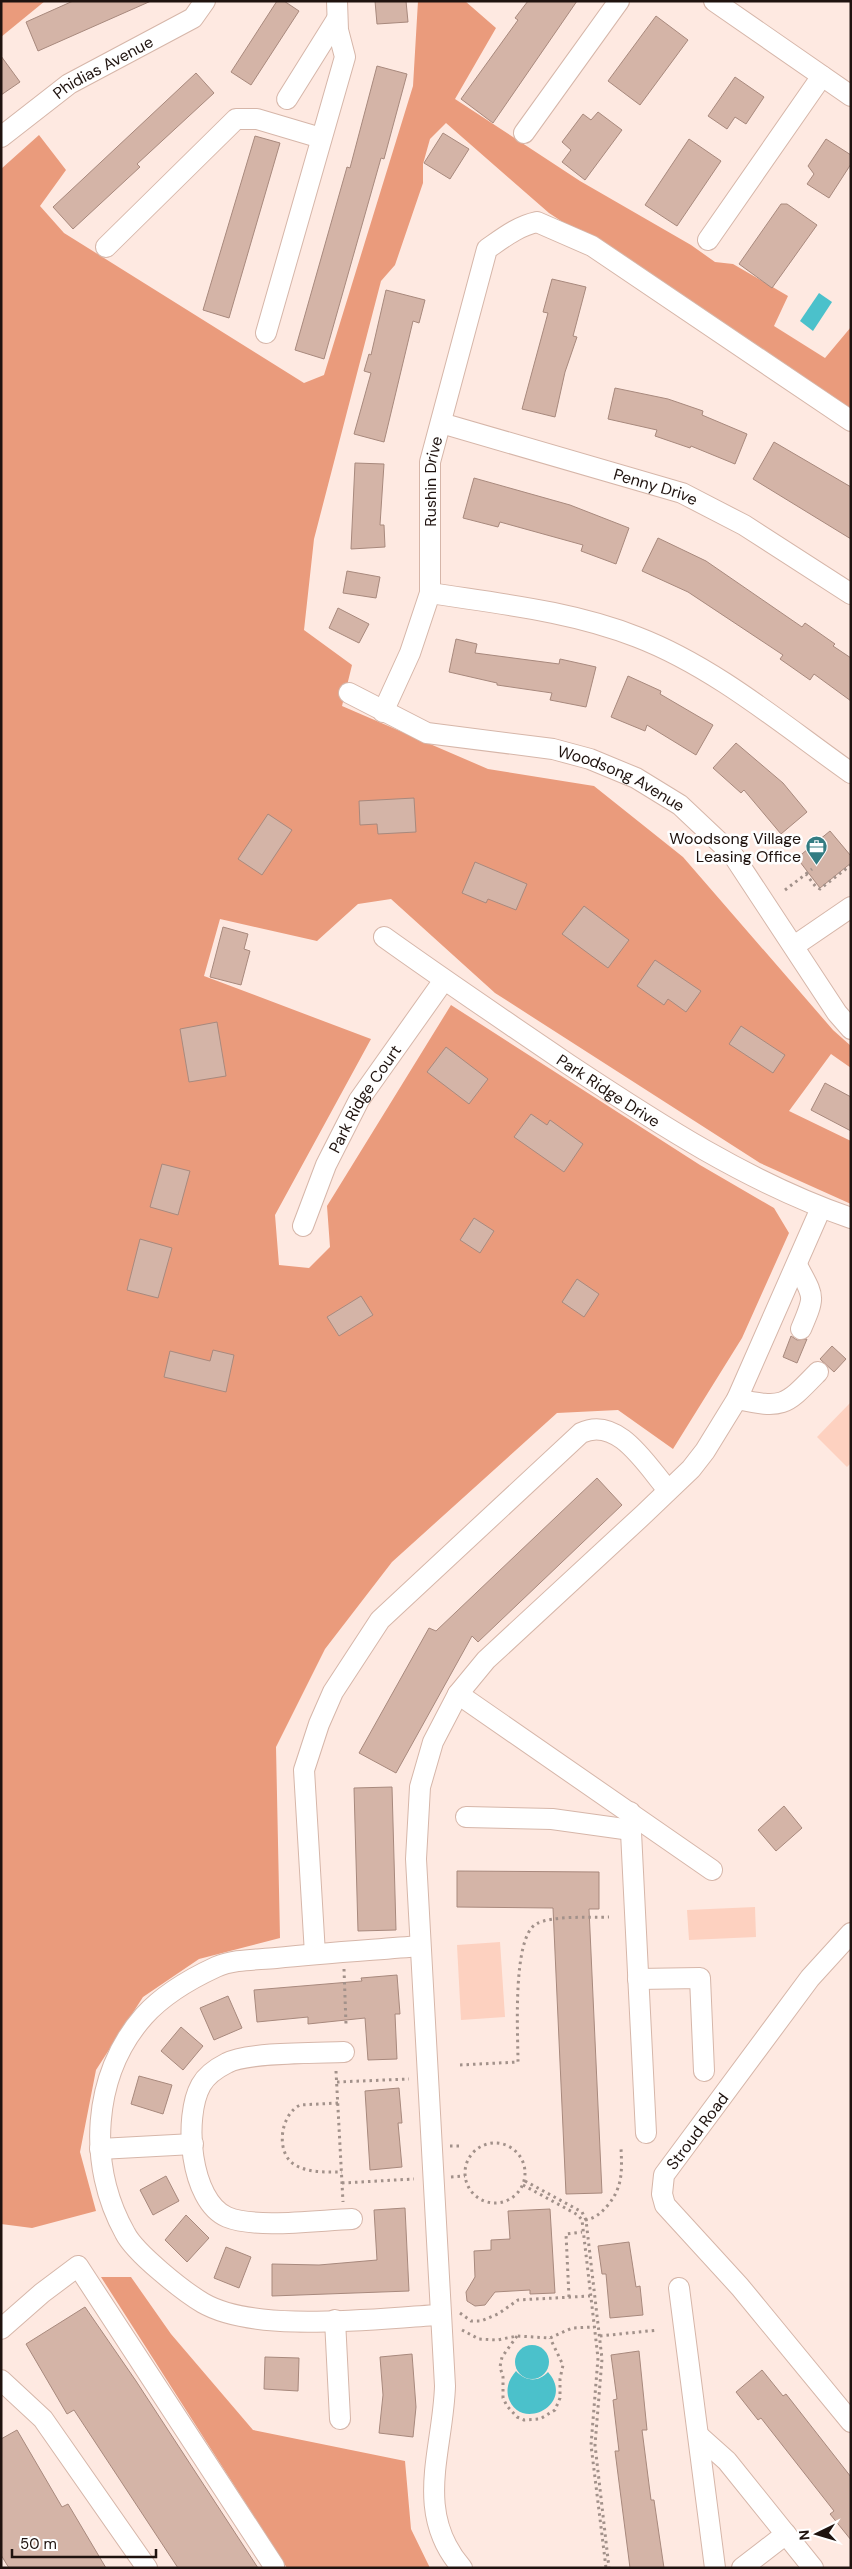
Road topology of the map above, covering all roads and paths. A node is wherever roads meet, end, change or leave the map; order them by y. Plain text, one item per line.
1 (205, 1) edge
2 (619, 1) edge
3 (716, 2) edge
4 (337, 10) edge
5 (822, 76) junction
6 (851, 96) edge
7 (287, 99) dead end
8 (524, 133) dead end
9 (1, 137) edge
10 (321, 138) junction
11 (708, 240) dead end
12 (106, 247) dead end
13 (266, 333) dead end
14 (851, 421) edge
15 (441, 423) junction
16 (430, 593) junction
17 (851, 594) edge
18 (349, 693) dead end
19 (383, 712) junction
20 (851, 772) edge
21 (851, 865) edge
22 (812, 869) dead end
23 (806, 874) junction
24 (785, 890) dead end
25 (851, 907) edge
26 (384, 937) dead end
27 (794, 946) junction
28 (444, 980) junction
29 (851, 1029) edge
30 (821, 1208) junction
31 (851, 1218) edge
32 (303, 1226) dead end
33 (797, 1264) junction
34 (801, 1329) dead end
35 (818, 1372) dead end
36 (737, 1399) junction
37 (668, 1490) junction
38 (458, 1694) junction
39 (466, 1817) dead end
40 (630, 1821) junction
41 (712, 1870) dead end
42 (609, 1917) dead end
43 (851, 1933) edge
44 (420, 1946) junction
45 (315, 1954) junction
46 (344, 1969) dead end
47 (638, 1979) junction
48 (346, 2024) dead end
49 (344, 2052) dead end
50 (460, 2065) dead end
51 (704, 2071) dead end
52 (410, 2079) dead end
53 (338, 2103) junction
54 (646, 2133) dead end
55 (193, 2144) junction
56 (621, 2148) dead end
57 (100, 2149) junction
58 (342, 2172) junction
59 (415, 2179) dead end
60 (342, 2183) junction
61 (524, 2183) junction
62 (343, 2193) dead end
63 (352, 2218) dead end
64 (584, 2220) junction
65 (582, 2232) junction
66 (679, 2288) dead end
67 (590, 2296) junction
68 (569, 2297) junction
69 (440, 2315) junction
70 (465, 2317) dead end
71 (335, 2320) junction
72 (594, 2327) junction
73 (459, 2328) dead end
74 (1, 2329) edge
75 (658, 2330) dead end
76 (517, 2336) junction
77 (600, 2336) junction
78 (550, 2338) junction
79 (1, 2380) edge
80 (340, 2419) dead end
81 (851, 2422) edge
82 (699, 2436) junction
83 (597, 2480) junction
84 (786, 2534) junction
85 (274, 2566) dead end
86 (147, 2568) edge
87 (462, 2568) edge
88 (608, 2568) edge
89 (715, 2568) edge
90 (742, 2568) edge
91 (813, 2568) edge

1 - 9 street, Phidias Avenue
2 - 8 street
3 - 5 street
4 - 7 street
4 - 10 street
5 - 6 street
5 - 11 street
10 - 12 street
10 - 13 street
14 - 15 street, Rushin Drive
15 - 16 street, Rushin Drive
15 - 17 street, Penny Drive
16 - 19 street, Rushin Drive
16 - 20 street
18 - 19 street, Woodsong Avenue
19 - 27 street, Woodsong Avenue
21 - 23 path
22 - 23 path
23 - 24 path
25 - 27 street
26 - 28 street, Park Ridge Drive
27 - 29 street, Woodsong Avenue
28 - 30 street, Park Ridge Drive
28 - 32 street, Park Ridge Court
30 - 31 street, Park Ridge Drive
30 - 33 street
33 - 34 street
33 - 36 street
35 - 36 street
36 - 37 street
37 - 38 street
37 - 45 street
38 - 40 street
38 - 44 street
39 - 40 street
40 - 41 street
40 - 47 street
42 - 50 path
43 - 81 street, Stroud Road
44 - 45 street
44 - 69 street
45 - 57 street
46 - 48 path
47 - 51 street
47 - 54 street
49 - 55 street
52 - 53 path
53 - 58 path
53 - 58 path
55 - 57 street
55 - 63 street
56 - 64 path
57 - 71 street
58 - 60 path
59 - 60 path
60 - 62 path
61 - 61 path
61 - 64 path
64 - 65 path
64 - 77 path
65 - 67 path
65 - 68 path
66 - 82 street
67 - 68 path
67 - 72 path
68 - 70 path
69 - 71 street
69 - 87 street
71 - 80 street
72 - 78 path
72 - 83 path
73 - 76 path
74 - 85 street
75 - 77 path
76 - 78 path
76 - 78 path
77 - 83 path
79 - 86 street
82 - 84 street
82 - 89 street
83 - 88 path
84 - 90 street
84 - 91 street

